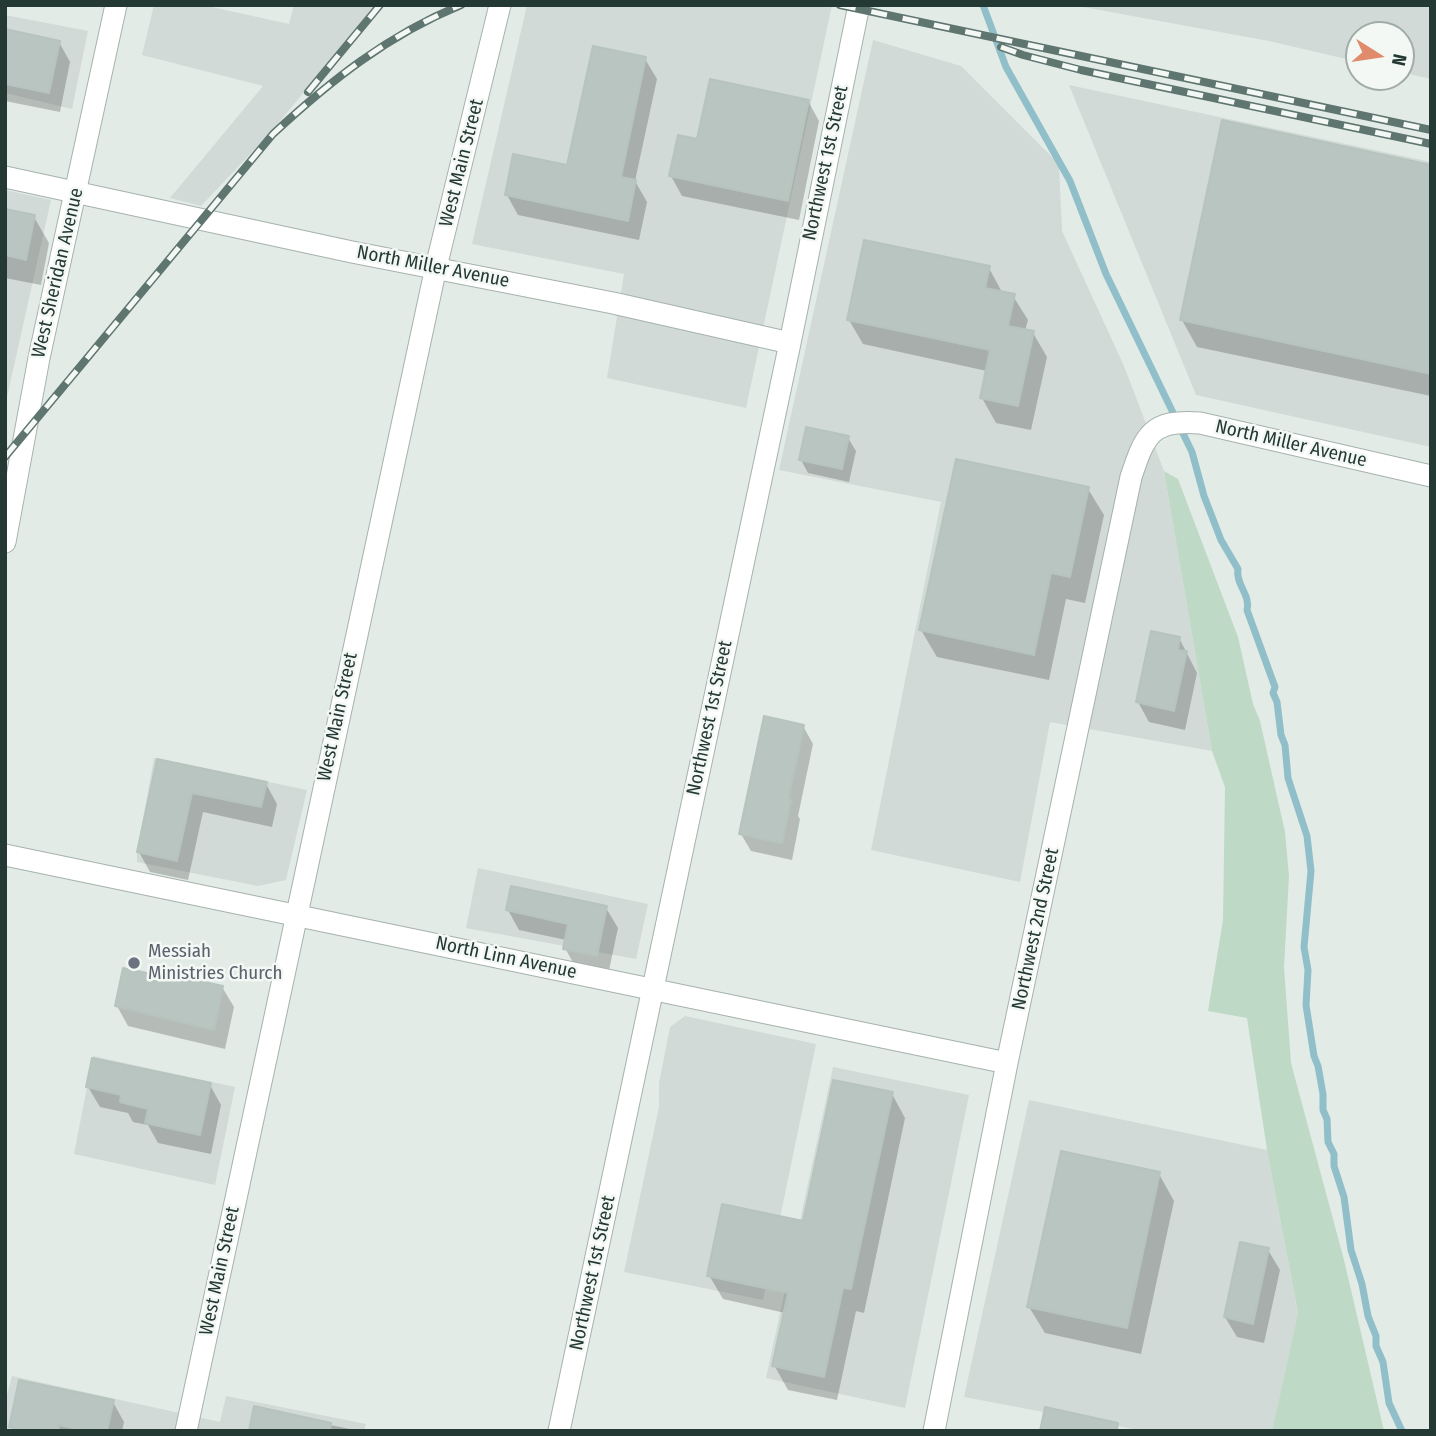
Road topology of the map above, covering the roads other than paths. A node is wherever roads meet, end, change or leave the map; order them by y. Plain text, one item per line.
1 (116, 5) edge
2 (500, 5) edge
3 (859, 5) edge
4 (5, 177) edge
5 (76, 192) junction
6 (436, 267) junction
7 (790, 343) junction
8 (1160, 428) joint
9 (1431, 476) edge
10 (5, 542) edge
11 (5, 855) edge
12 (296, 913) junction
13 (653, 989) junction
14 (1007, 1063) junction
15 (186, 1431) edge
16 (559, 1431) edge
17 (934, 1431) edge

1 - 5 street, West Sheridan Avenue
2 - 6 street, West Main Street
3 - 7 street, Northwest 1st Street
4 - 5 street, North Miller Avenue
5 - 6 street, North Miller Avenue
5 - 10 street, West Sheridan Avenue
6 - 7 street, North Miller Avenue
6 - 12 street, West Main Street
7 - 13 street, Northwest 1st Street
8 - 9 street, North Miller Avenue
8 - 14 street, Northwest 2nd Street
11 - 12 street, North Linn Avenue
12 - 13 street, North Linn Avenue
12 - 15 street, West Main Street
13 - 14 street, North Linn Avenue
13 - 16 street, Northwest 1st Street
14 - 17 street, Northwest 2nd Street

